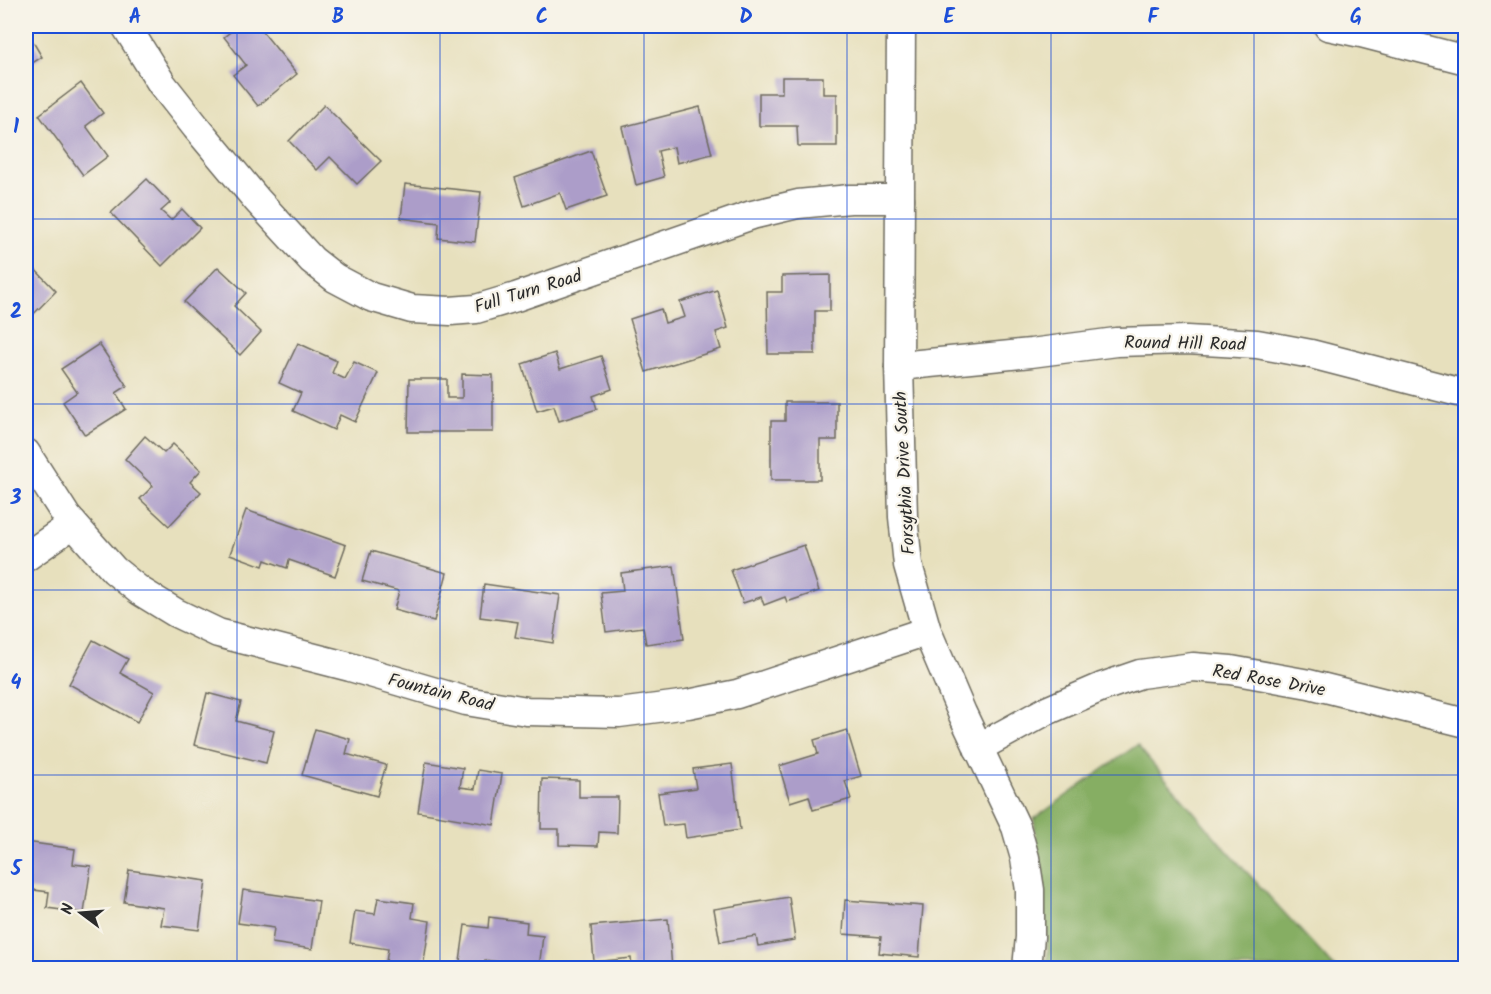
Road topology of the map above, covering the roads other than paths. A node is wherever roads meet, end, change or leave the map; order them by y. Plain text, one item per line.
1 (126, 26) edge
2 (901, 26) edge
3 (1328, 26) edge
4 (1466, 60) edge
5 (900, 199) junction
6 (899, 366) junction
7 (1466, 394) edge
8 (26, 453) edge
9 (73, 524) junction
10 (26, 557) edge
11 (927, 631) junction
12 (1466, 723) edge
13 (978, 748) junction
14 (1027, 969) edge

1 - 5 street, Full Turn Road
2 - 5 street, Forsythia Drive South
3 - 4 street
5 - 6 street, Forsythia Drive South
6 - 7 street, Round Hill Road
6 - 11 street, Forsythia Drive South
8 - 9 street, Fountain Road
9 - 10 street
9 - 11 street, Fountain Road
11 - 13 street, Forsythia Drive South
12 - 13 street, Red Rose Drive
13 - 14 street, Forsythia Drive South

